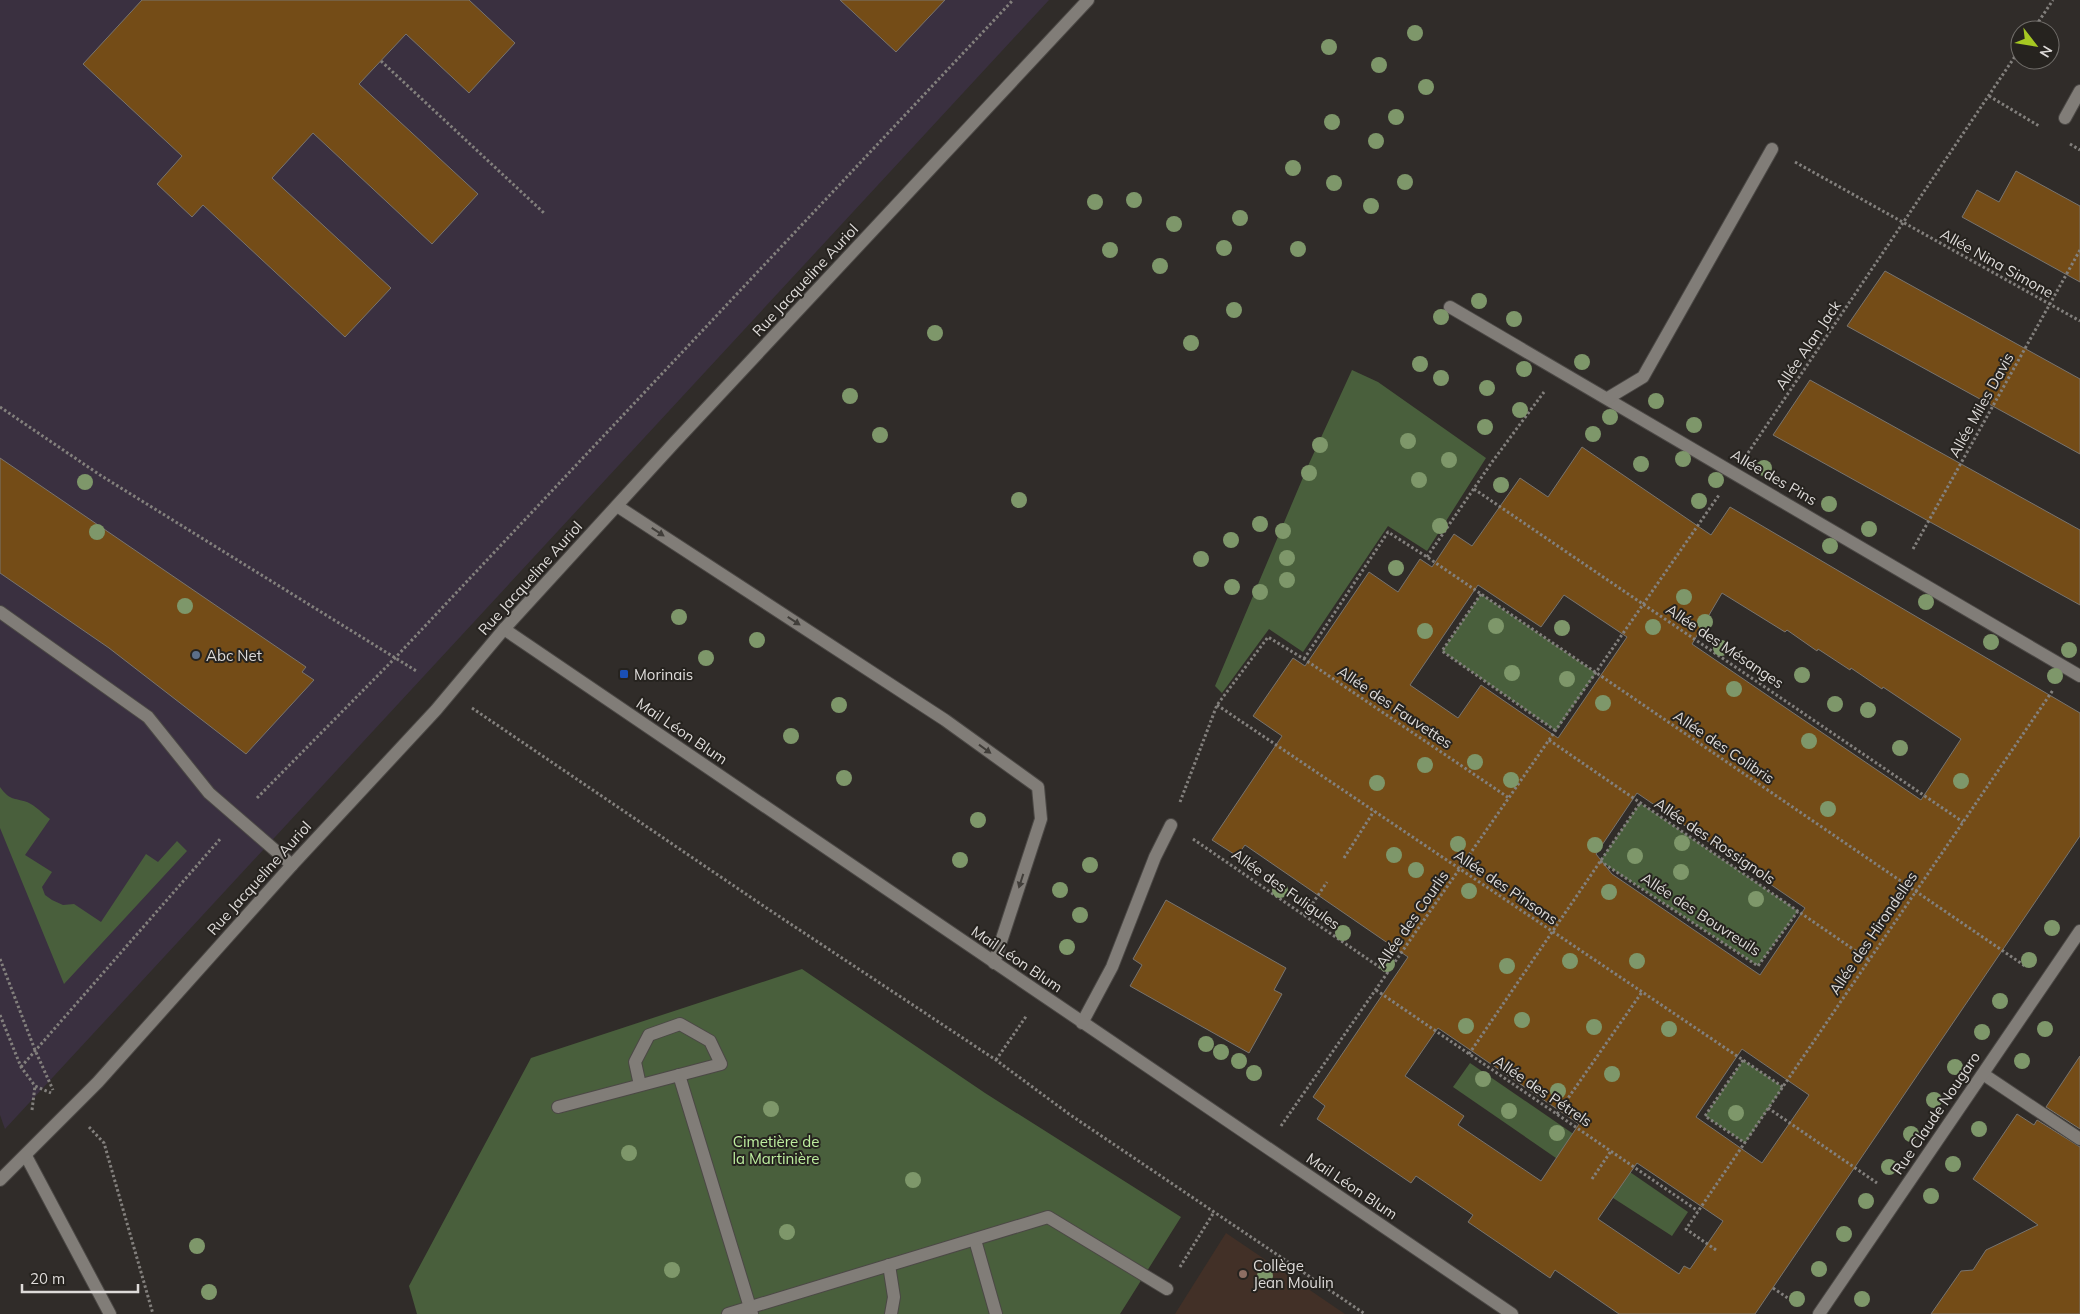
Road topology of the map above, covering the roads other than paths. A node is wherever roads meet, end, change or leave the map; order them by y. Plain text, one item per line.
1 (1088, 0) edge
2 (2080, 91) edge
3 (2065, 118) dead end
4 (1772, 149) road end
5 (1450, 307) dead end
6 (1608, 398) junction
7 (617, 506) junction
8 (0, 612) edge
9 (504, 629) junction
10 (2080, 676) edge
11 (1171, 825) road end
12 (292, 865) junction
13 (2079, 934) edge
14 (994, 963) junction
15 (1082, 1023) junction
16 (1983, 1074) junction
17 (679, 1076) junction
18 (640, 1085) junction
19 (558, 1107) dead end
20 (2080, 1139) edge
21 (26, 1156) junction
22 (0, 1180) edge
23 (975, 1240) junction
24 (889, 1265) junction
25 (1167, 1289) road end
26 (751, 1311) edge
27 (110, 1314) edge
28 (728, 1314) edge
29 (891, 1314) edge
30 (996, 1314) edge
31 (1512, 1314) edge
32 (1819, 1314) edge

1 - 7 street, Rue Jacqueline Auriol
2 - 3 street
4 - 6 street
5 - 6 street, Allée des Pins
6 - 10 street, Allée des Pins
7 - 9 street, Rue Jacqueline Auriol
7 -> 14 street
8 - 12 street
9 - 12 street, Rue Jacqueline Auriol
9 - 14 street, Mail Léon Blum
11 - 15 street
12 - 21 street, Rue Jacqueline Auriol
13 - 16 street, Rue Claude Nougaro
14 - 15 street, Mail Léon Blum
15 - 31 street, Mail Léon Blum
16 - 20 street
16 - 32 street, Rue Claude Nougaro
17 - 18 street
17 - 18 street
17 - 26 street
18 - 19 street
21 - 22 street, Rue Jacqueline Auriol
21 - 27 street
23 - 24 street
23 - 25 street
23 - 30 street
24 - 26 street
24 - 29 street
26 - 28 street

